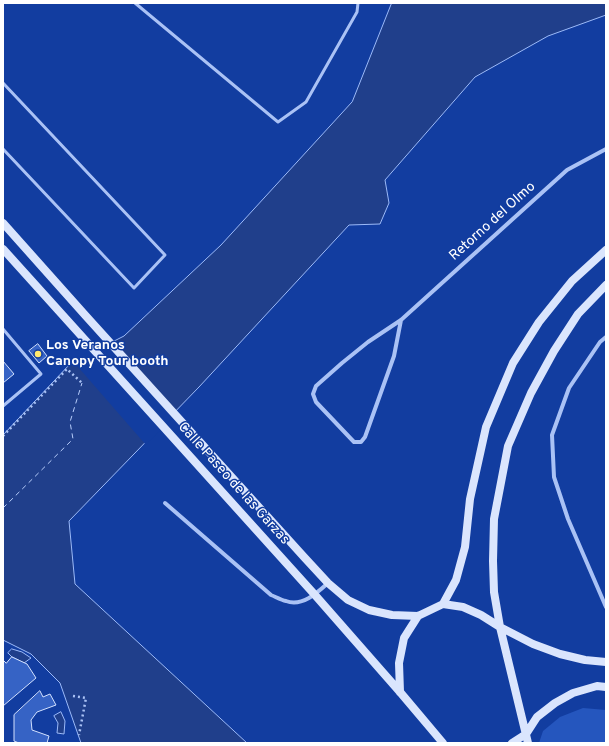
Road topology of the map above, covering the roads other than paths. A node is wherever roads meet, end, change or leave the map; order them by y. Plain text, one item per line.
1 (135, 3) edge
2 (358, 3) edge
3 (3, 83) edge
4 (3, 148) edge
5 (606, 149) edge
6 (3, 223) edge
7 (3, 249) edge
8 (606, 250) edge
9 (606, 284) edge
10 (401, 320) junction
11 (3, 329) edge
12 (606, 337) edge
13 (3, 406) edge
14 (165, 503) dead end
15 (328, 583) junction
16 (315, 595) junction
17 (443, 604) junction
18 (606, 607) edge
19 (418, 616) junction
20 (500, 627) junction
21 (606, 662) edge
22 (606, 687) edge
23 (400, 692) junction
24 (526, 734) junction
25 (443, 742) edge
26 (512, 743) edge
27 (528, 743) edge

1 - 2 lane
3 - 4 lane
5 - 10 street, Retorno del Olmo
6 - 15 street, Calle Paseo de las Garzas
7 - 16 street, Calle Paseo de las Garzas
8 - 17 street
9 - 20 street
10 - 10 street, Retorno del Olmo
11 - 13 lane
12 - 18 street
14 - 16 street
15 - 16 street
15 - 19 street, Calle Paseo de las Garzas
16 - 23 street, Calle Paseo de las Garzas
17 - 19 street
17 - 20 street
19 - 23 street
20 - 21 street
20 - 24 street
22 - 24 street
23 - 25 street, Calle Paseo de las Garzas
24 - 26 street
24 - 27 street

